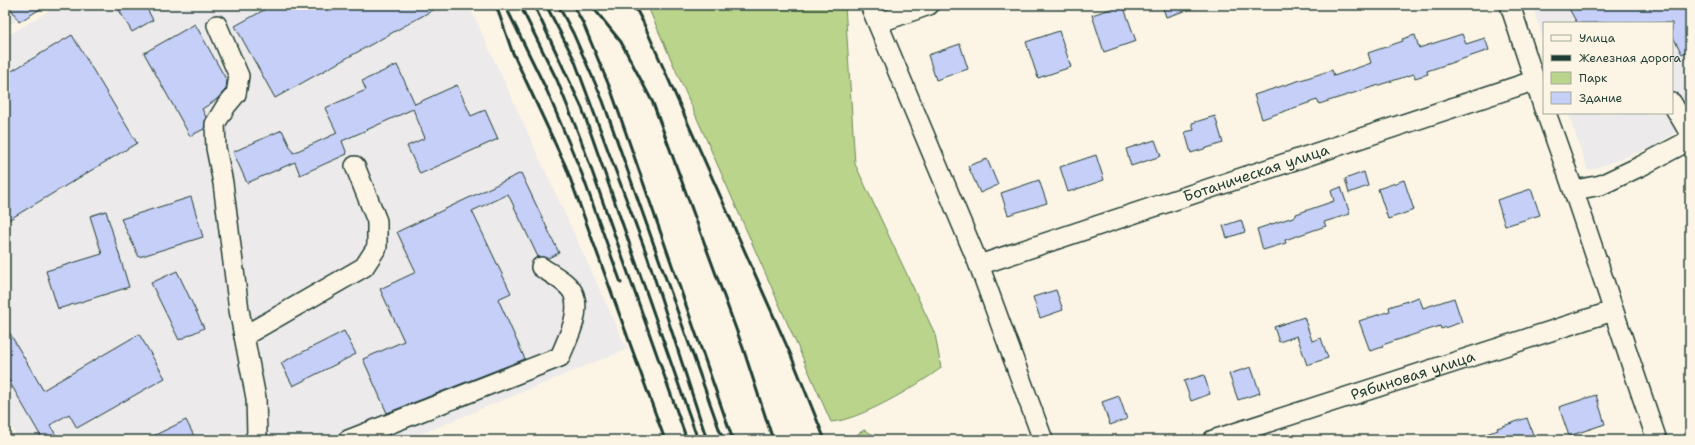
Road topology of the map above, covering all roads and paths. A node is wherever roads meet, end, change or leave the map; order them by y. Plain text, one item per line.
1 (870, 5) edge
2 (929, 5) edge
3 (1510, 5) edge
4 (878, 22) junction
5 (218, 25) dead end
6 (1533, 81) junction
7 (1673, 104) edge
8 (1543, 106) edge
9 (1546, 114) edge
10 (1690, 134) edge
11 (1690, 140) edge
12 (355, 166) dead end
13 (1575, 190) junction
14 (979, 265) junction
15 (541, 267) dead end
16 (1613, 311) junction
17 (244, 336) junction
18 (260, 438) edge
19 (348, 440) edge
20 (1043, 440) edge
21 (1213, 440) edge
22 (1657, 440) edge

1 - 4 street
2 - 4 street
3 - 6 street
4 - 14 street
5 - 17 street
6 - 8 street
6 - 14 street, Ботаническая улица
7 - 10 street
9 - 13 street
11 - 13 street
12 - 17 street
13 - 16 street
14 - 20 street
15 - 19 street
16 - 21 street, Рябиновая улица
16 - 22 street
17 - 18 street

